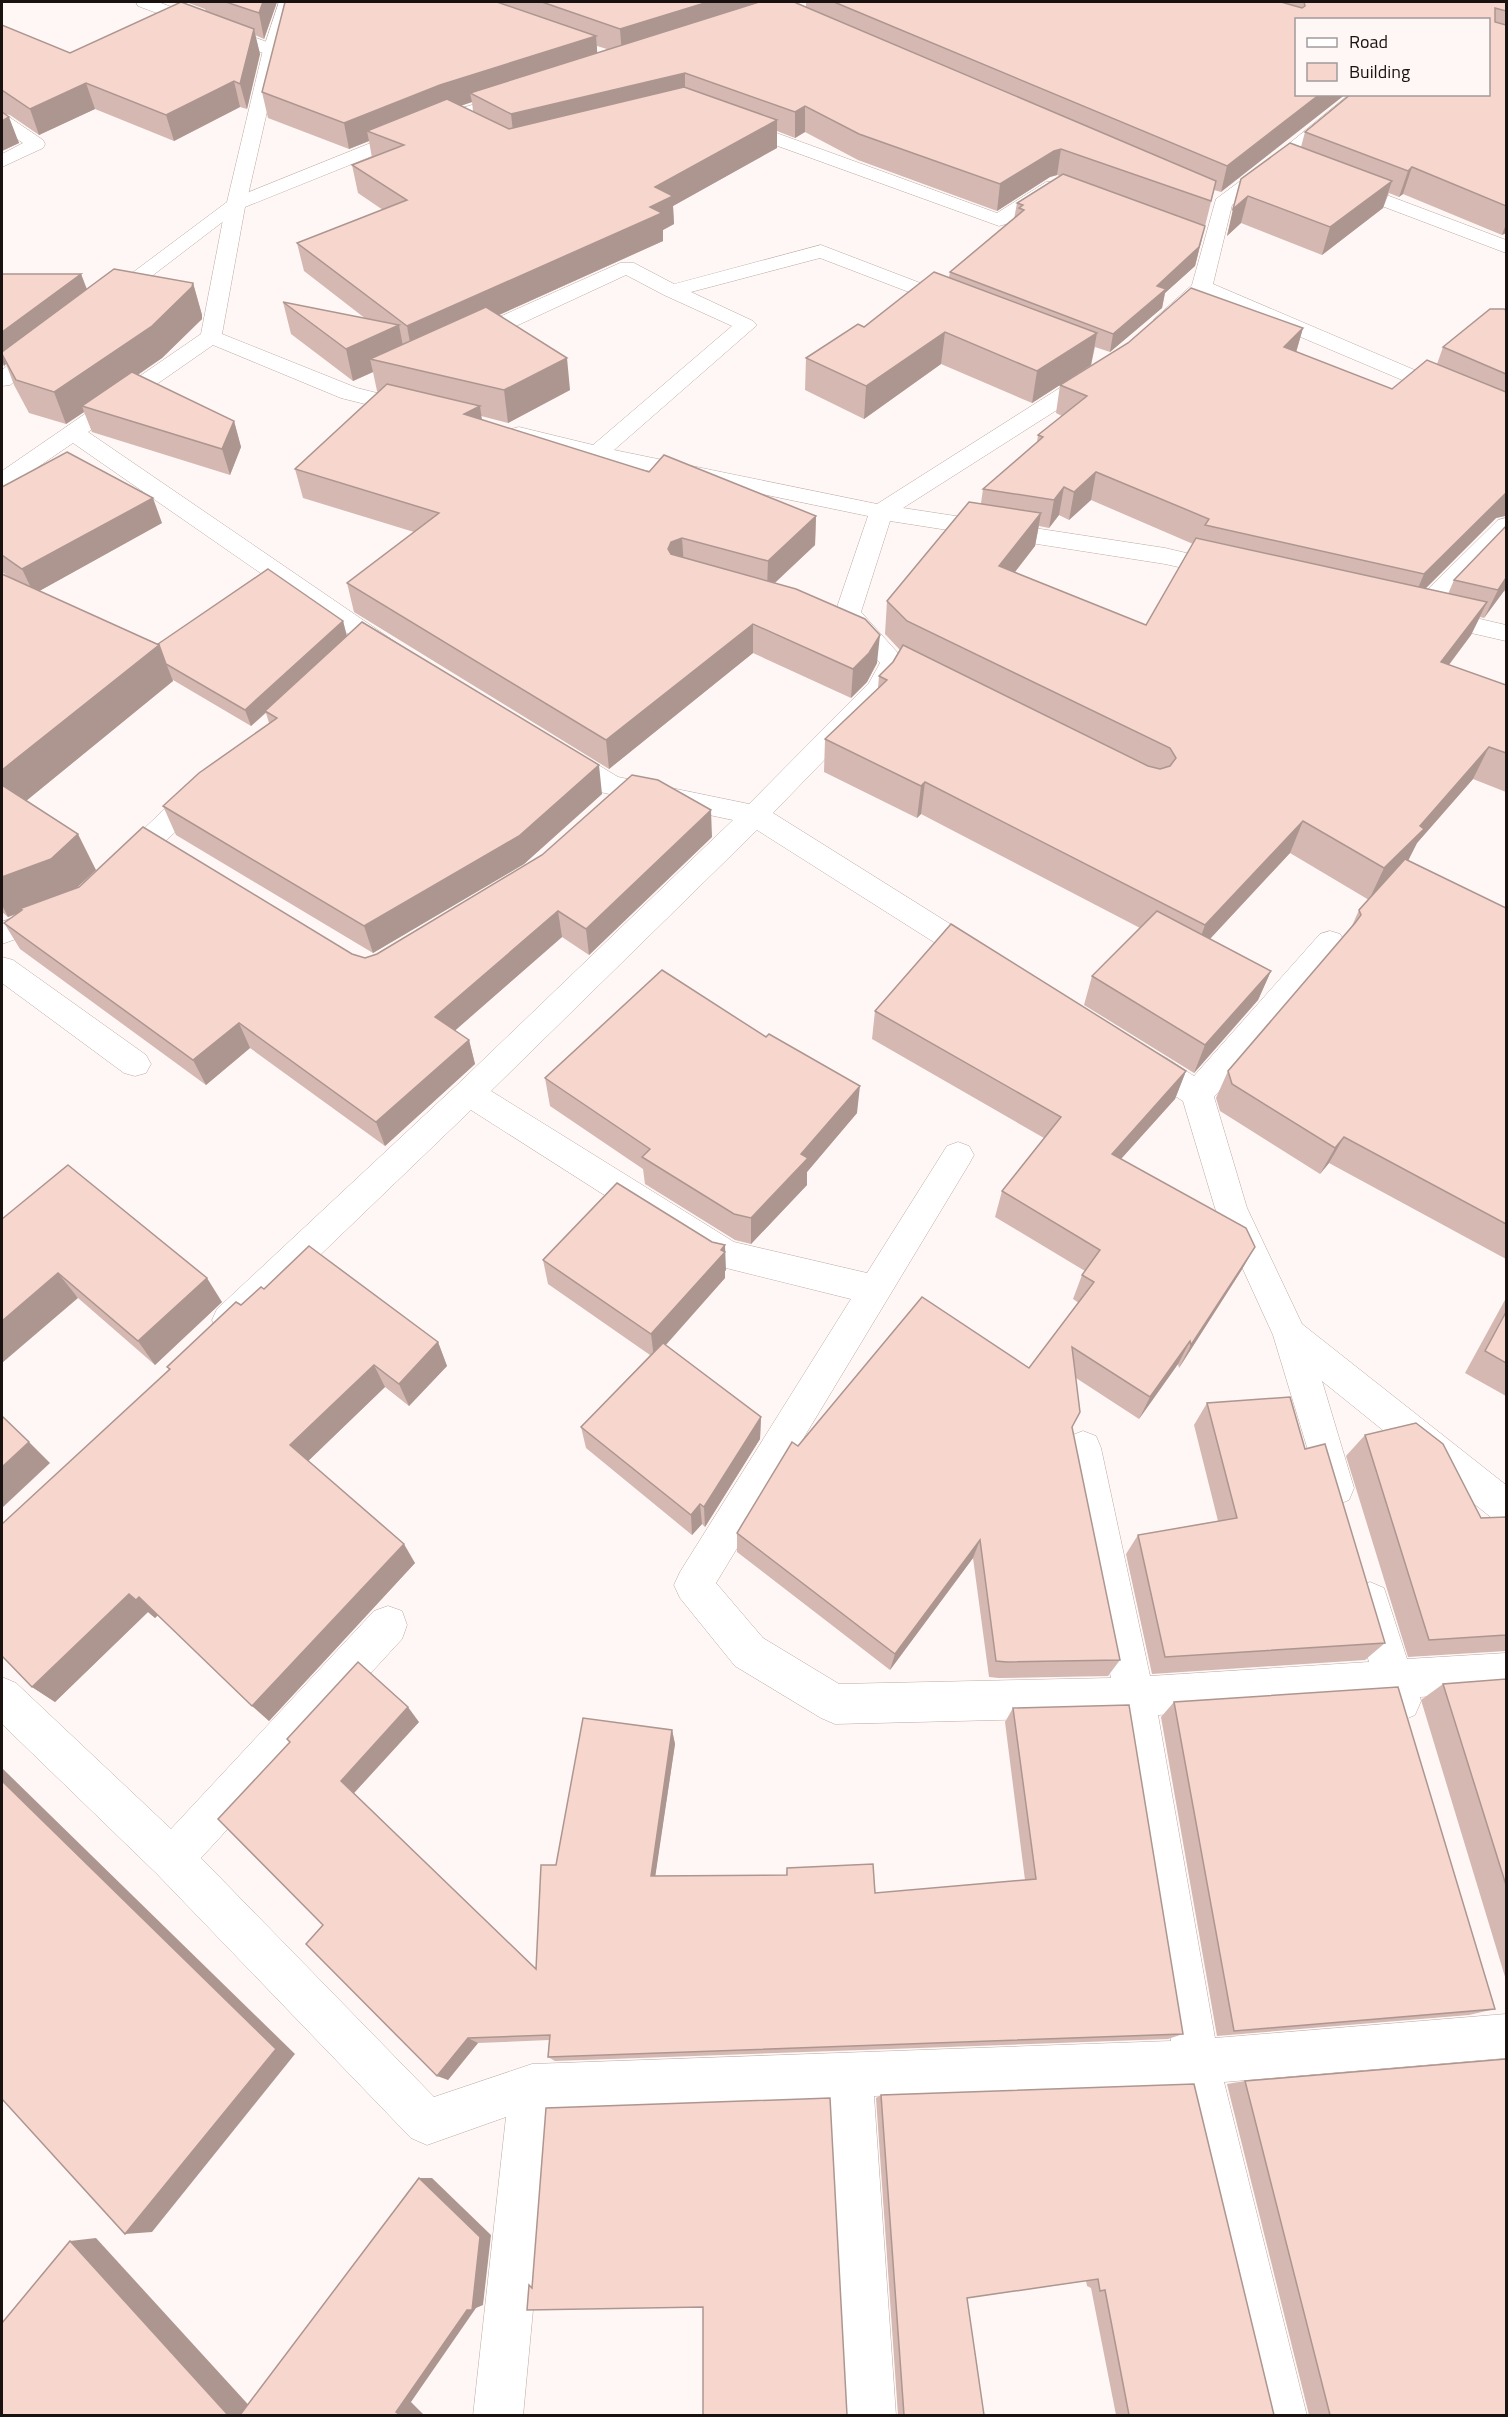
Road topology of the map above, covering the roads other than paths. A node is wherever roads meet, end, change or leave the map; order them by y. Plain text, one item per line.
1 (144, 2) edge
2 (285, 2) edge
3 (272, 50) junction
4 (532, 92) edge
5 (1360, 96) edge
6 (452, 117) junction
7 (719, 118) edge
8 (2, 121) edge
9 (472, 127) edge
10 (2, 161) edge
11 (1324, 177) edge
12 (1069, 188) edge
13 (236, 204) junction
14 (1506, 247) edge
15 (1202, 287) junction
16 (671, 291) junction
17 (95, 309) edge
18 (973, 310) edge
19 (1149, 333) edge
20 (212, 337) junction
21 (58, 338) edge
22 (445, 349) edge
23 (1092, 356) dead end
24 (381, 378) edge
25 (2, 380) edge
26 (349, 393) junction
27 (439, 415) edge
28 (1506, 417) edge
29 (495, 429) edge
30 (72, 432) junction
31 (597, 453) junction
32 (2, 481) edge
33 (881, 512) junction
34 (1506, 525) edge
35 (1246, 574) edge
36 (1506, 633) edge
37 (416, 666) edge
38 (543, 744) edge
39 (222, 772) edge
40 (630, 788) junction
41 (604, 812) edge
42 (755, 815) junction
43 (105, 881) edge
44 (71, 908) edge
45 (2, 933) edge
46 (1330, 942) dead end
47 (2, 968) edge
48 (1006, 974) edge
49 (1117, 1044) edge
50 (135, 1064) dead end
51 (469, 1092) junction
52 (1197, 1094) junction
53 (958, 1155) dead end
54 (876, 1290) junction
55 (1290, 1335) junction
56 (209, 1339) edge
57 (1083, 1448) dead end
58 (1506, 1507) edge
59 (1347, 1525) edge
60 (1361, 1569) edge
61 (388, 1625) dead end
62 (1506, 1672) edge
63 (1395, 1681) junction
64 (2, 1697) edge
65 (1135, 1697) junction
66 (1412, 1738) edge
67 (172, 1859) junction
68 (1501, 2033) edge
69 (1197, 2062) junction
70 (850, 2075) junction
71 (532, 2086) junction
72 (498, 2415) edge
73 (871, 2415) edge
74 (1283, 2415) edge

1 - 3 street
2 - 3 street
3 - 13 street
4 - 6 street
5 - 15 street
6 - 9 street
6 - 13 street
7 - 12 street
8 - 10 street
11 - 14 street
13 - 17 street
13 - 20 street
15 - 19 street
15 - 28 street
16 - 18 street
16 - 22 street
16 - 31 street
20 - 26 street
20 - 30 street
21 - 25 street
23 - 33 street
24 - 26 street
26 - 27 street
29 - 31 street
30 - 32 street
30 - 37 street
31 - 33 street
33 - 35 street
33 - 42 street
34 - 36 street
38 - 40 street
39 - 43 street
40 - 41 street
40 - 42 street
42 - 48 street
42 - 51 street
44 - 45 street
46 - 52 street
47 - 50 street
49 - 52 street
51 - 54 street
51 - 56 street
52 - 55 street
53 - 54 street
54 - 65 street
55 - 58 street
55 - 59 street
57 - 65 street
60 - 63 street
61 - 67 street
62 - 63 street
63 - 65 street
63 - 66 street
64 - 67 street
65 - 69 street
67 - 71 street
68 - 69 street
69 - 70 street
69 - 74 street
70 - 71 street
70 - 73 street
71 - 72 street

